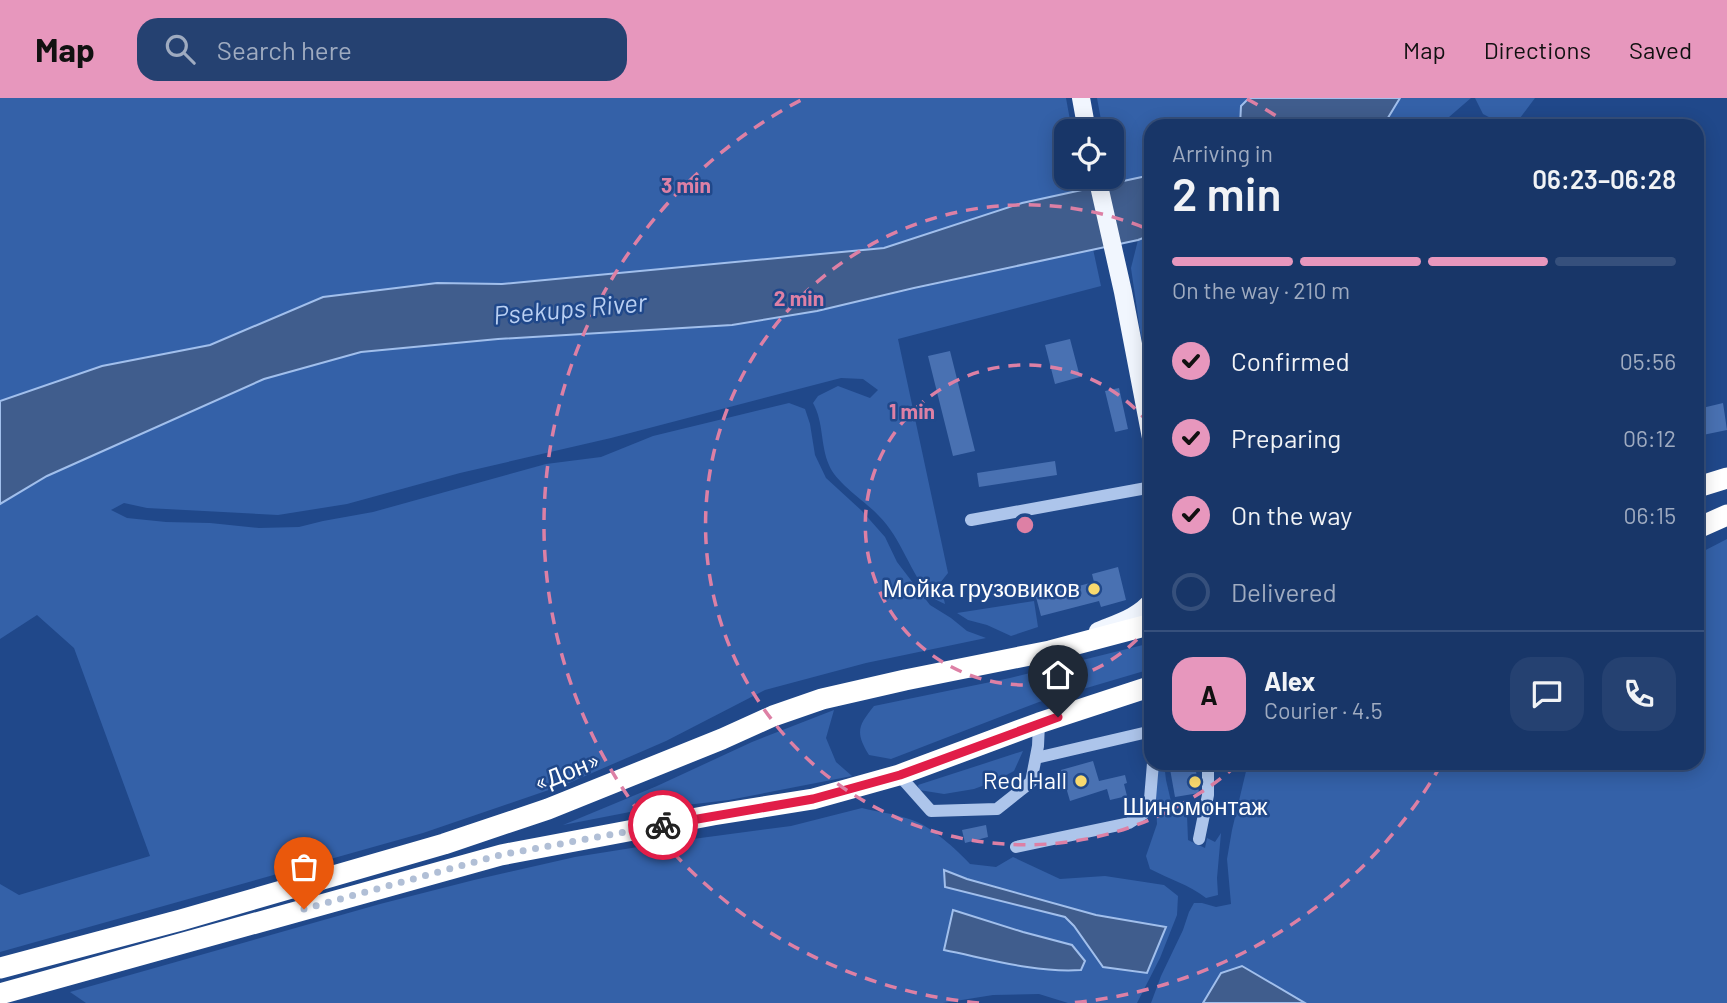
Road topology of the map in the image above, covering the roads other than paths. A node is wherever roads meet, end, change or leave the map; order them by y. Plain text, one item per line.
1 (1100, 189) edge
2 (1144, 401) edge
3 (1727, 478) edge
4 (1704, 485) edge
5 (1144, 488) edge
6 (1727, 514) edge
7 (971, 520) dead end
8 (1704, 525) edge
9 (1144, 607) edge
10 (1144, 626) edge
11 (1050, 651) junction
12 (1144, 689) edge
13 (1144, 697) edge
14 (1077, 710) junction
15 (1039, 723) junction
16 (1144, 734) edge
17 (1036, 758) junction
18 (1152, 770) edge
19 (1208, 770) edge
20 (900, 775) junction
21 (1199, 839) dead end
22 (1016, 847) dead end
23 (0, 968) edge
24 (0, 994) edge

1 - 2 main road
3 - 4 highway
5 - 7 lane
6 - 8 highway
9 - 11 main road
10 - 11 highway, «Дон»
11 - 23 highway, «Дон»
12 - 14 highway
13 - 14 lane
14 - 15 highway
15 - 17 lane
15 - 20 highway
16 - 17 lane
17 - 20 lane
18 - 22 lane
19 - 21 lane
20 - 24 highway

